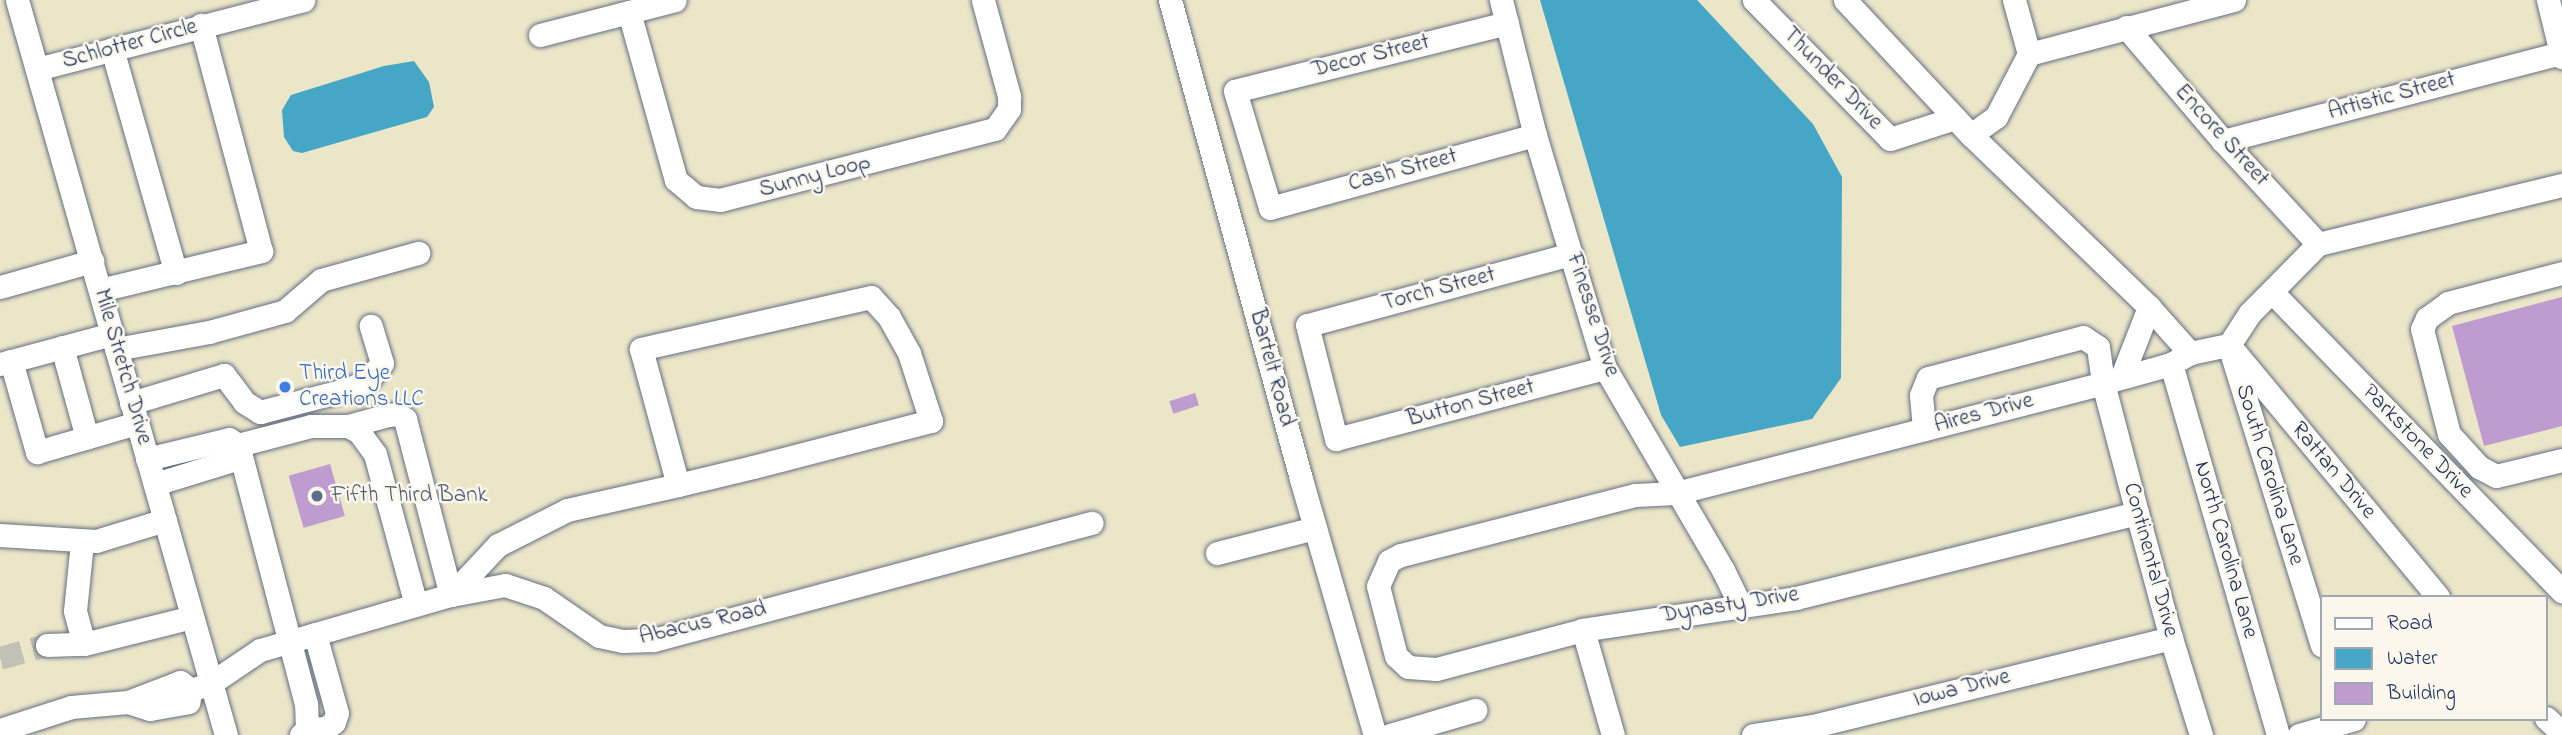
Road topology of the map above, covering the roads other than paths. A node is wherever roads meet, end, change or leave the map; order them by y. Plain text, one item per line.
1 (17, 0) edge
2 (303, 0) edge
3 (675, 0) edge
4 (983, 0) edge
5 (1170, 0) edge
6 (1501, 0) edge
7 (1754, 0) edge
8 (1845, 0) edge
9 (2014, 0) edge
10 (2234, 0) edge
11 (2549, 0) edge
12 (629, 12) junction
13 (1507, 23) junction
14 (201, 25) junction
15 (2126, 27) junction
16 (540, 35) dead end
17 (112, 49) junction
18 (2029, 54) junction
19 (2561, 55) edge
20 (37, 69) junction
21 (1955, 118) junction
22 (1535, 135) junction
23 (1971, 135) junction
24 (2223, 141) junction
25 (2562, 185) edge
26 (1270, 208) joint
27 (2318, 244) junction
28 (418, 253) dead end
29 (1572, 254) junction
30 (92, 261) junction
31 (2562, 272) edge
32 (176, 273) junction
33 (0, 287) edge
34 (100, 290) junction
35 (2272, 292) junction
36 (2149, 307) junction
37 (371, 326) dead end
38 (114, 342) junction
39 (2229, 345) junction
40 (62, 347) junction
41 (2180, 359) junction
42 (6, 362) edge
43 (1605, 368) junction
44 (2113, 379) junction
45 (134, 413) junction
46 (348, 426) junction
47 (1924, 429) junction
48 (87, 438) junction
49 (1336, 439) joint
50 (238, 446) junction
51 (147, 459) junction
52 (2562, 460) edge
53 (155, 484) junction
54 (678, 485) junction
55 (1676, 493) junction
56 (2137, 513) junction
57 (165, 520) junction
58 (1092, 523) dead end
59 (1315, 528) junction
60 (0, 535) edge
61 (82, 542) junction
62 (1217, 553) dead end
63 (1378, 586) joint
64 (2562, 592) edge
65 (451, 595) junction
66 (2436, 595) edge
67 (416, 605) junction
68 (1740, 605) junction
69 (192, 617) junction
70 (1583, 630) junction
71 (315, 634) junction
72 (2171, 638) junction
73 (2320, 639) edge
74 (288, 642) junction
75 (84, 644) junction
76 (47, 645) tunnel mouth
77 (201, 686) junction
78 (1475, 710) dead end
79 (2548, 720) edge
80 (2345, 721) edge
81 (0, 730) edge
82 (304, 732) edge
83 (2562, 733) edge
84 (226, 735) edge
85 (1375, 735) edge
86 (1390, 735) edge
87 (1613, 735) edge
88 (1753, 735) edge
89 (2202, 735) edge
90 (2278, 735) edge
91 (2299, 735) edge

1 - 20 street, Mile Stretch Drive
2 - 14 street, Schlotter Circle
3 - 12 street
4 - 12 street, Sunny Loop
5 - 59 street, Bartelt Road
6 - 13 street, Finesse Drive
7 - 21 street, Thunder Drive
8 - 21 street
9 - 18 street
10 - 15 street
11 - 19 street
12 - 16 street
13 - 22 street, Finesse Drive
13 - 26 street, Decor Street
14 - 17 street, Schlotter Circle
14 - 32 street
15 - 18 street
15 - 24 street, Encore Street
17 - 20 street, Schlotter Circle
17 - 32 street
18 - 23 street
19 - 24 street, Artistic Street
20 - 30 street, Mile Stretch Drive
21 - 23 street
22 - 26 street, Cash Street
22 - 29 street, Finesse Drive
23 - 36 street
24 - 27 street, Encore Street
25 - 27 street
27 - 35 street
28 - 38 street
29 - 43 street, Finesse Drive
29 - 49 street, Torch Street
30 - 33 street
30 - 34 street, Mile Stretch Drive
31 - 52 street
32 - 34 street
34 - 38 street, Mile Stretch Drive
35 - 39 street
35 - 64 street, Parkstone Drive
36 - 41 street
36 - 44 street
37 - 45 street
38 - 40 street
38 - 45 street, Mile Stretch Drive
39 - 41 street, Aires Drive
39 - 66 street, Rattan Drive
39 - 73 street, South Carolina Lane
40 - 42 street
40 - 48 street
41 - 44 street, Aires Drive
41 - 90 street, North Carolina Lane
42 - 48 street
43 - 49 street, Button Street
43 - 55 street, Finesse Drive
44 - 47 street, Aires Drive
44 - 47 street, Continental Drive
44 - 56 street, Continental Drive
45 - 48 street
45 - 51 street, Mile Stretch Drive
46 - 50 street
46 - 65 street
46 - 67 street
47 - 55 street, Aires Drive
50 - 51 street
50 - 53 street
50 - 74 street
51 - 53 street, Mile Stretch Drive
53 - 57 street, Mile Stretch Drive
54 - 54 street
54 - 65 street
55 - 63 street, Aires Drive
55 - 68 street, Finesse Drive
56 - 68 street, Dynasty Drive
56 - 72 street, Continental Drive
57 - 61 street
57 - 69 street, Mile Stretch Drive
58 - 65 street, Abacus Road
59 - 62 street
59 - 85 street, Bartelt Road
60 - 61 street
61 - 75 street
63 - 70 street, Dynasty Drive
65 - 67 street, Abacus Road
67 - 71 street, Abacus Road
68 - 70 street, Dynasty Drive
69 - 75 street
69 - 77 street, Mile Stretch Drive
70 - 87 street
71 - 74 street, Abacus Road
71 - 82 street
72 - 88 street, Iowa Drive
72 - 89 street, Continental Drive
74 - 77 street, Abacus Road
74 - 82 street
75 - 76 street
77 - 81 street
77 - 84 street, Mile Stretch Drive
78 - 86 street
79 - 83 street
80 - 91 street

